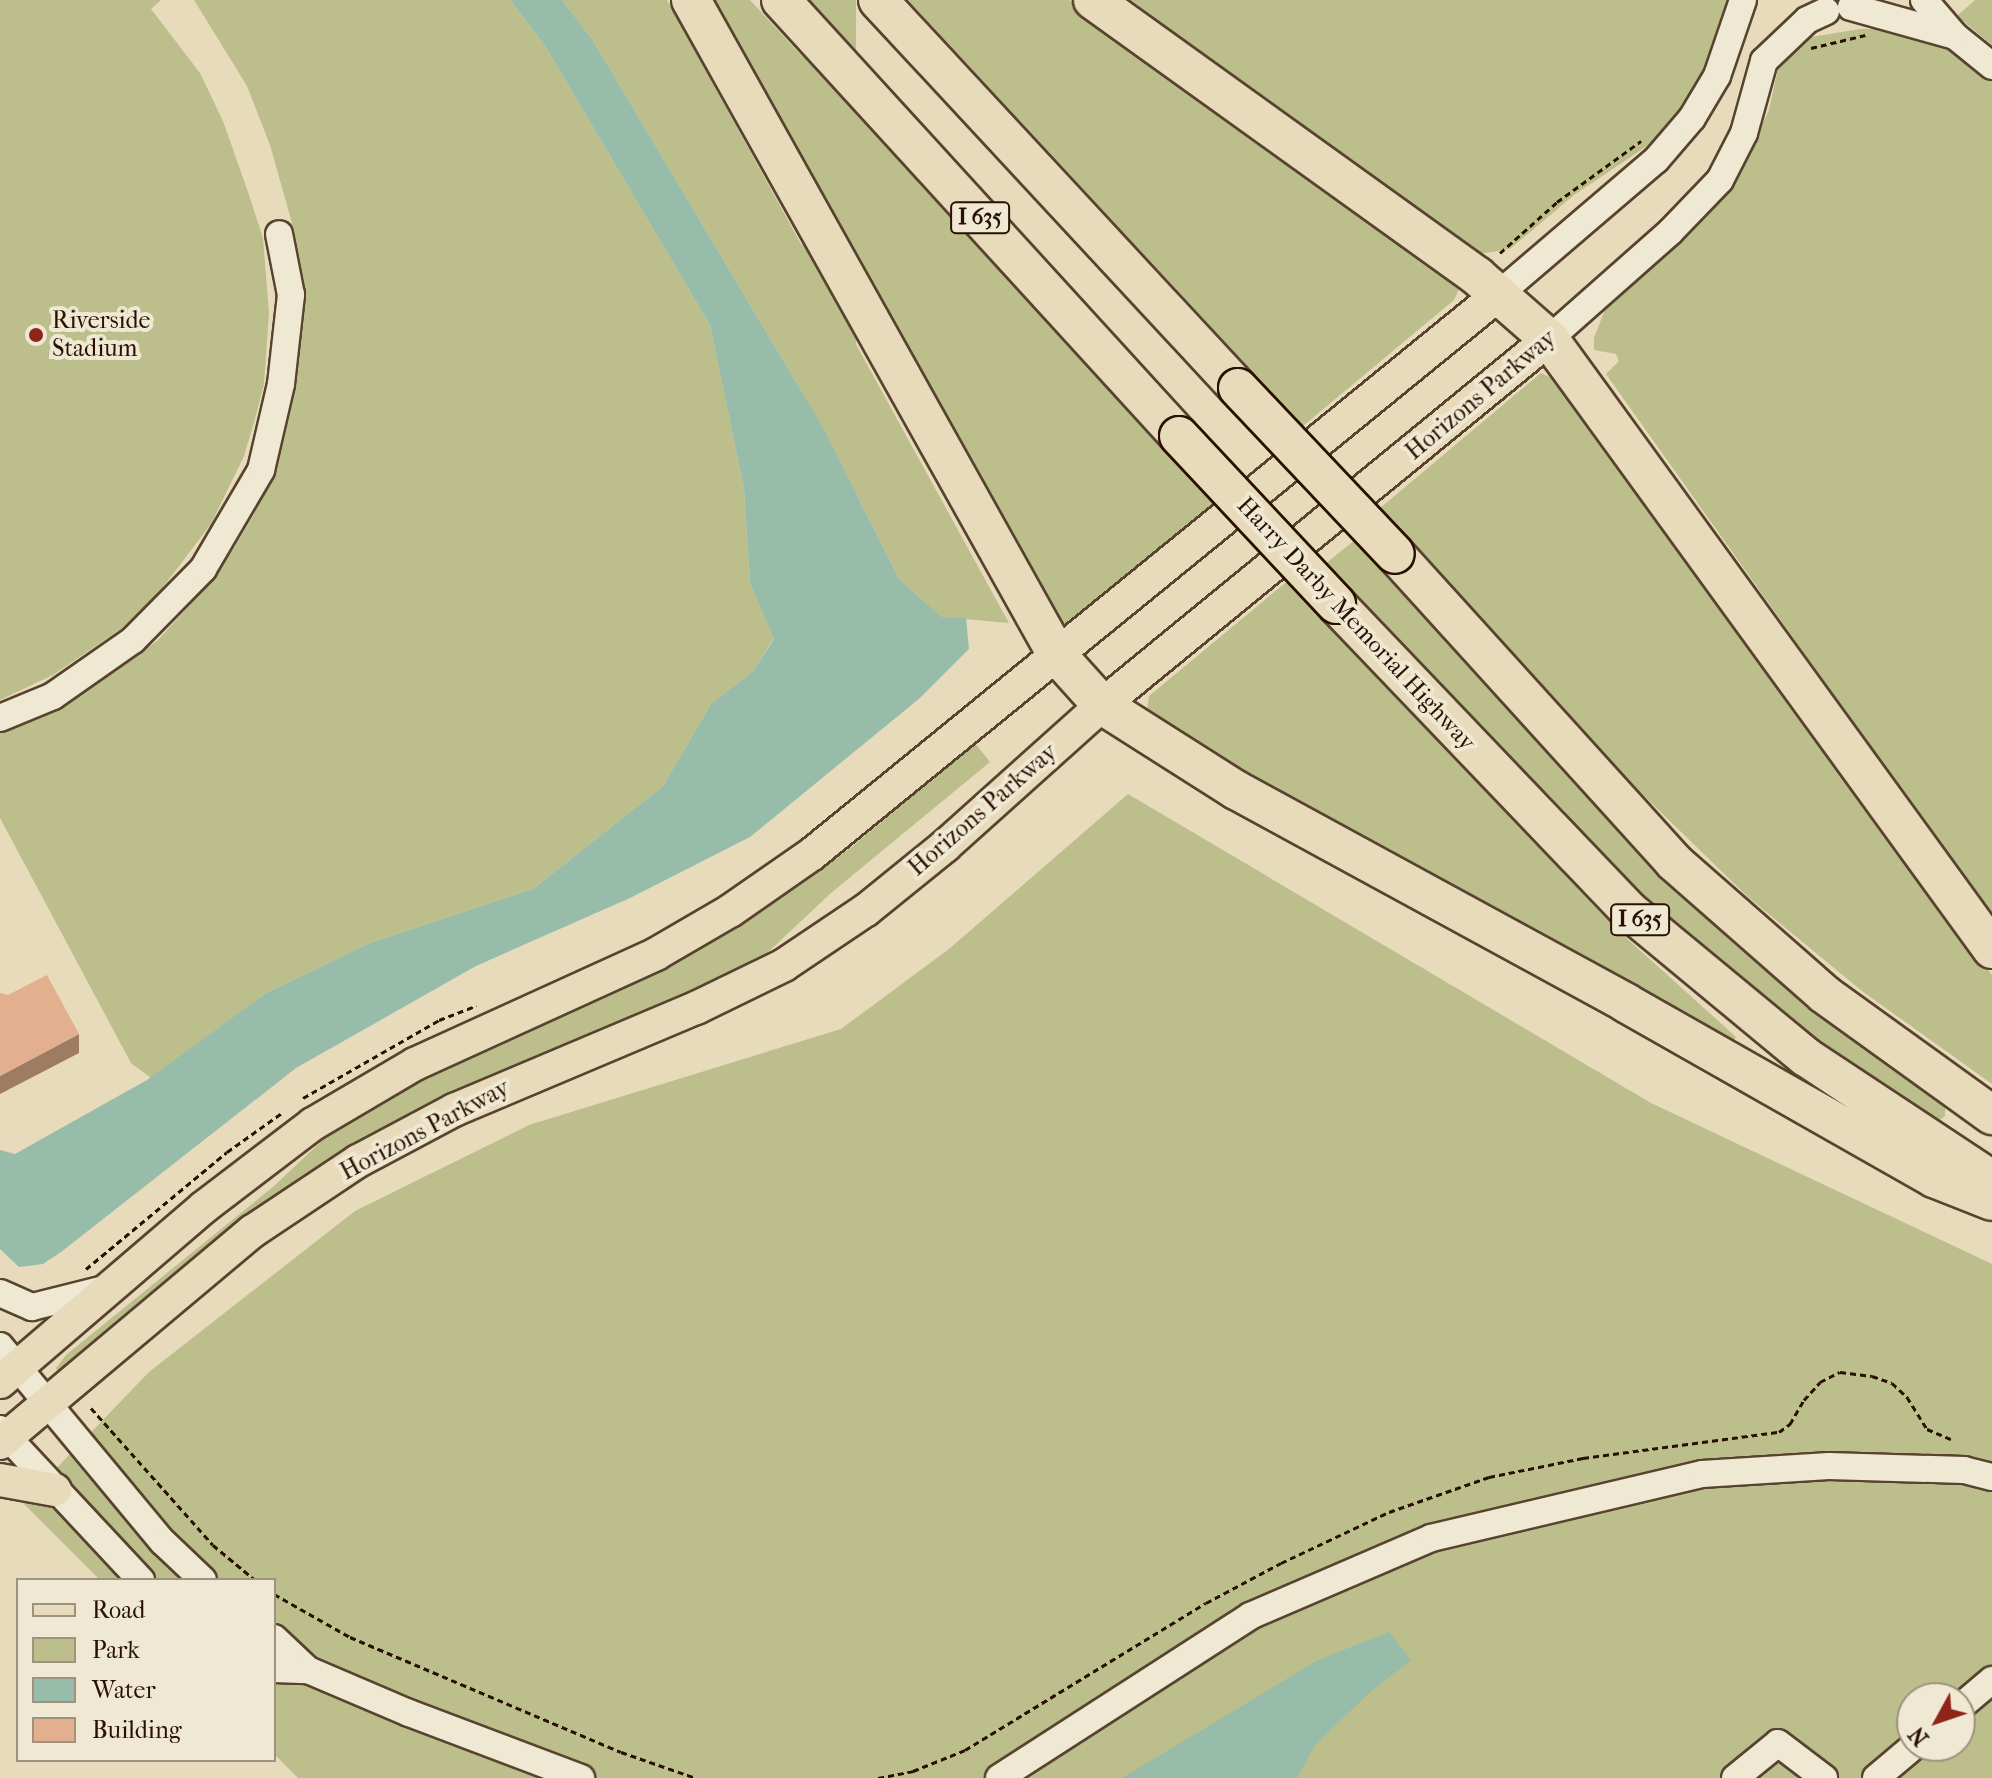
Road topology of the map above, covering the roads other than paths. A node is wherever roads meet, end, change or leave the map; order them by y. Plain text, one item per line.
1 (691, 0) edge
2 (781, 0) edge
3 (878, 0) edge
4 (1093, 0) edge
5 (1743, 0) edge
6 (1791, 0) edge
7 (1924, 0) edge
8 (1847, 6) edge
9 (1955, 36) junction
10 (1992, 66) edge
11 (279, 234) dead end
12 (1499, 294) junction
13 (1549, 339) junction
14 (1057, 655) junction
15 (1102, 705) junction
16 (0, 718) edge
17 (1992, 949) edge
18 (1992, 1115) edge
19 (1992, 1180) edge
20 (1992, 1201) edge
21 (109, 1288) junction
22 (0, 1293) edge
23 (6, 1365) edge
24 (47, 1404) junction
25 (2, 1437) edge
26 (1992, 1477) edge
27 (0, 1480) edge
28 (55, 1490) junction
29 (139, 1578) edge
30 (201, 1578) edge
31 (276, 1640) edge
32 (276, 1669) edge
33 (308, 1670) junction
34 (1992, 1680) edge
35 (1976, 1694) edge
36 (1896, 1761) edge
37 (581, 1778) edge
38 (999, 1778) edge
39 (1735, 1778) edge
40 (1824, 1778) edge
41 (1876, 1778) edge

1 - 14 highway
2 - 19 highway, Harry Darby Memorial Highway / I 635, bridge
3 - 18 highway, I 635, bridge
4 - 12 highway
5 - 12 street
6 - 8 street
7 - 9 street
8 - 9 street
8 - 13 street, Horizons Parkway
9 - 10 street
11 - 16 street
12 - 13 highway
12 - 14 main road
13 - 15 main road, Horizons Parkway
13 - 17 highway
14 - 15 highway
14 - 21 main road
15 - 20 highway
15 - 24 main road, Horizons Parkway
21 - 22 street
21 - 23 main road
23 - 24 street
24 - 25 main road, Horizons Parkway
24 - 30 street
25 - 28 street
26 - 38 street
27 - 28 main road
28 - 29 street
31 - 33 street
32 - 33 street
33 - 37 street
34 - 35 street
36 - 41 street
39 - 40 street

